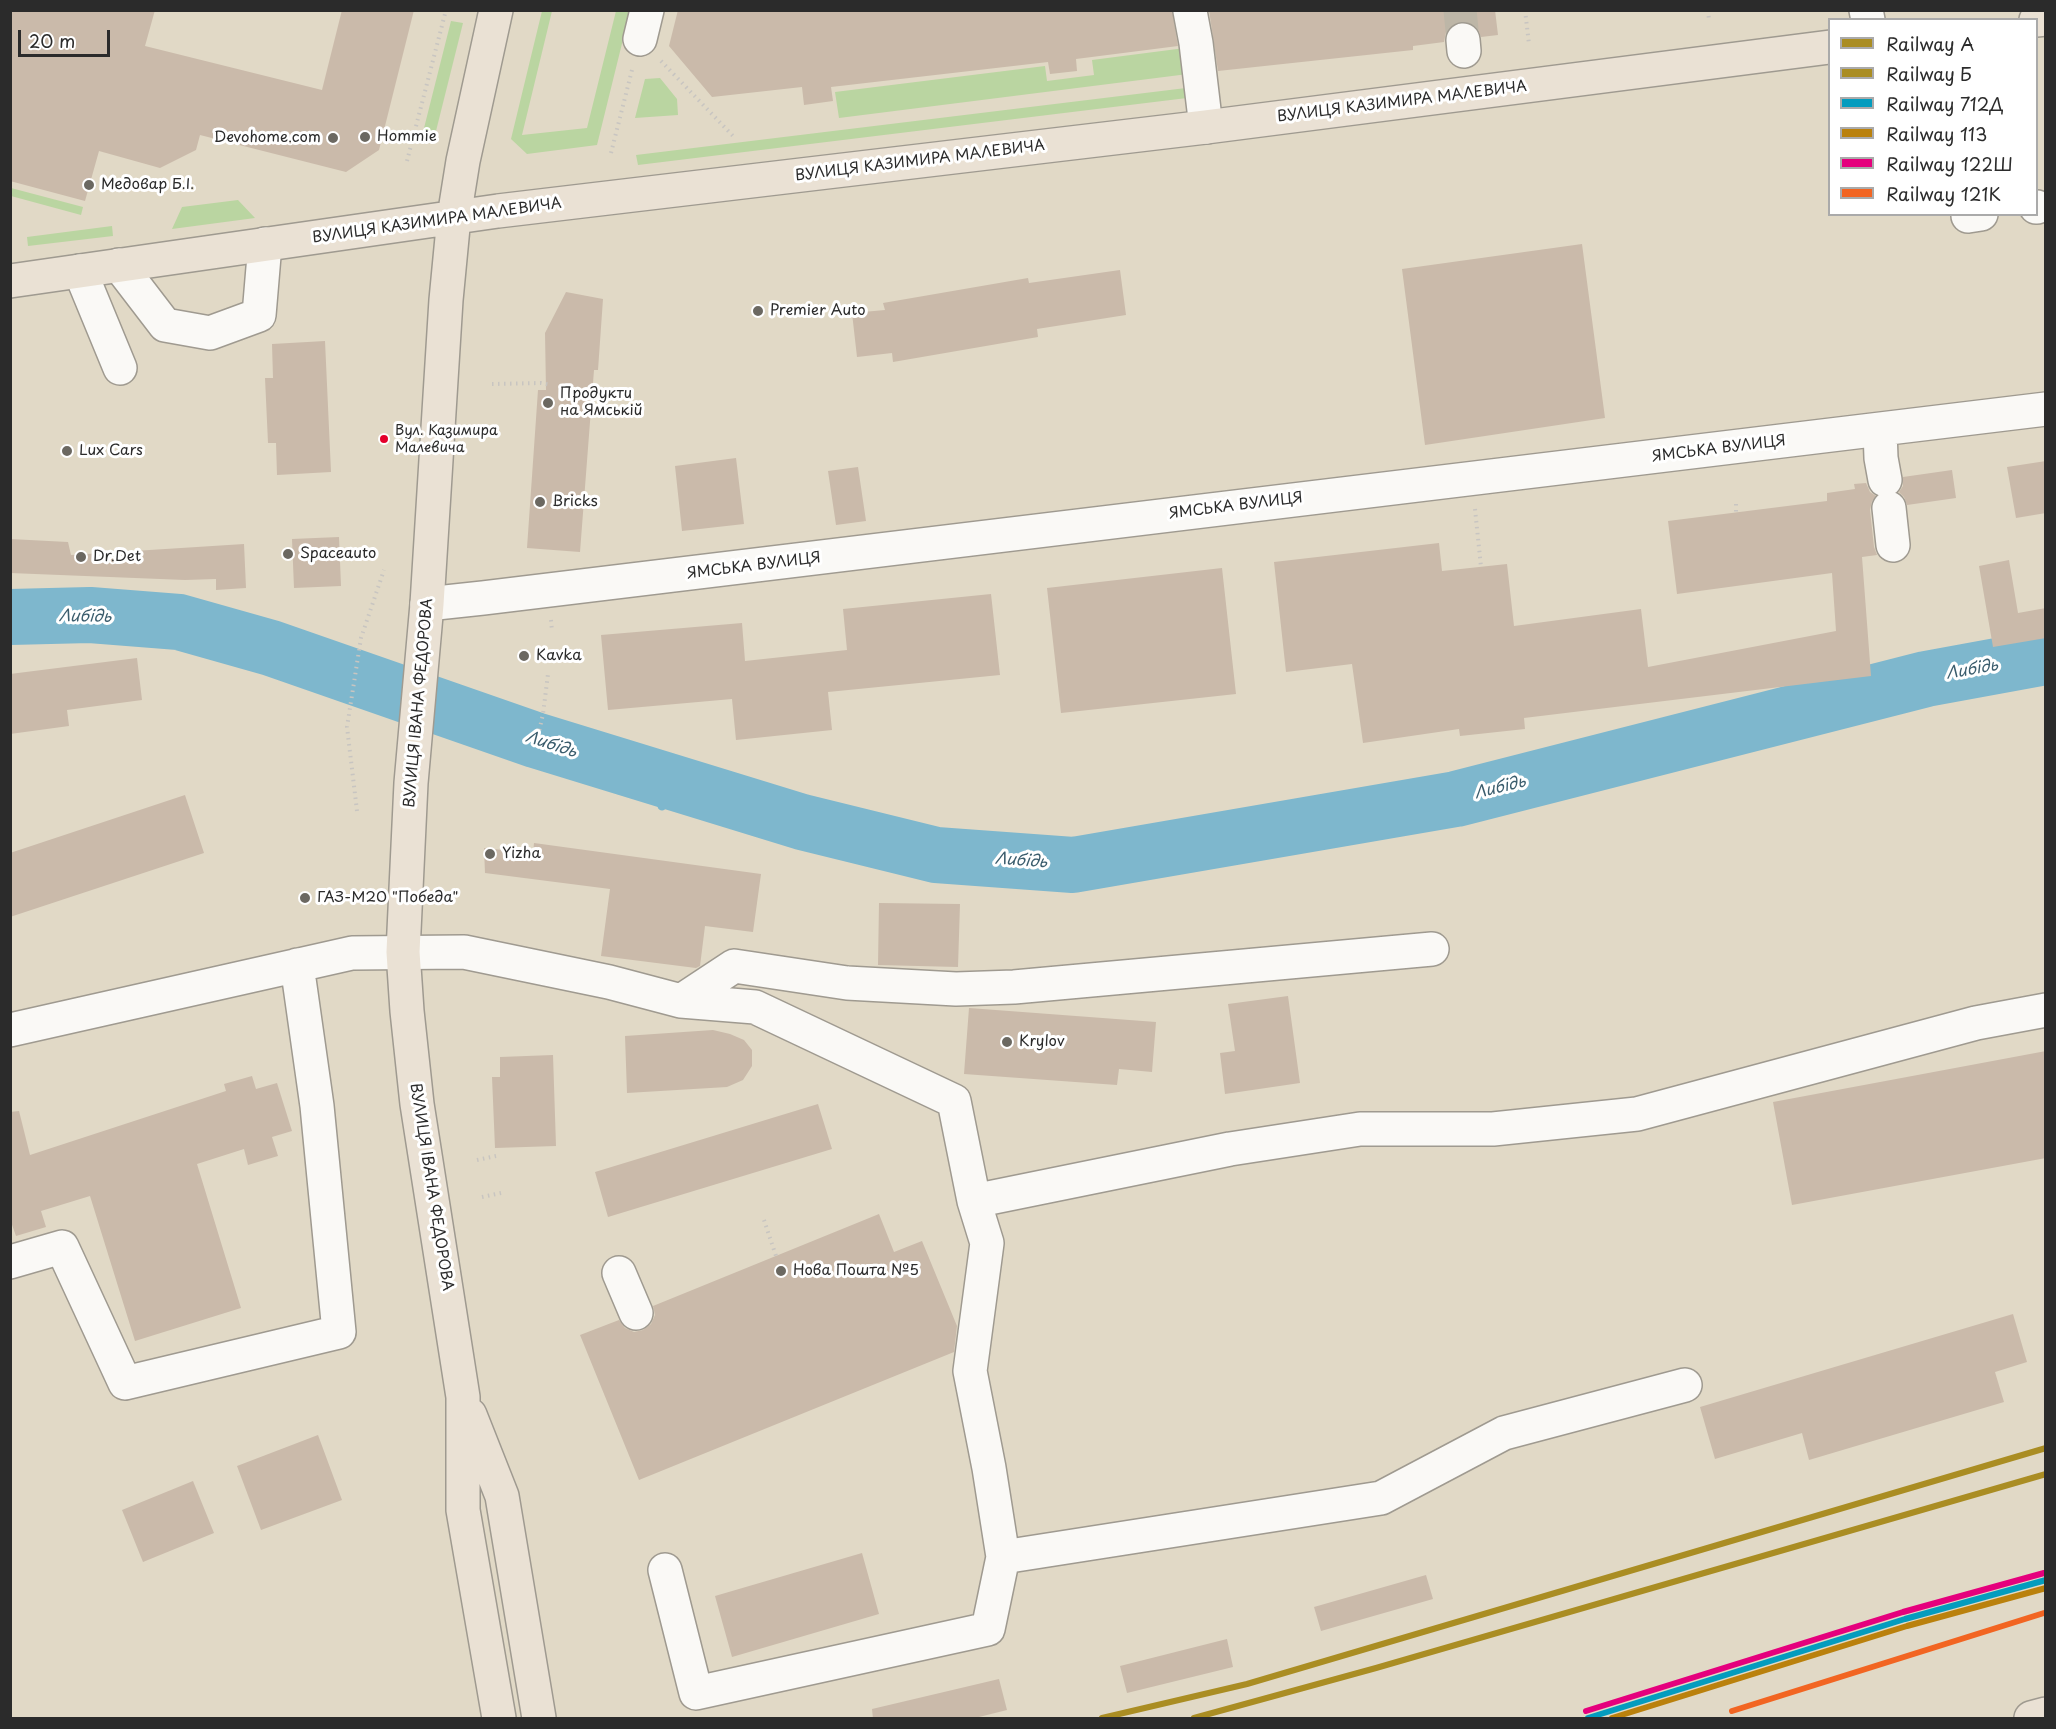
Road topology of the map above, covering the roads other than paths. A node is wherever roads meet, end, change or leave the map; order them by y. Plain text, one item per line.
1 (496, 10) edge
2 (1190, 10) edge
3 (1828, 47) edge
4 (1206, 127) junction
5 (454, 217) junction
6 (265, 244) junction
7 (119, 265) junction
8 (80, 271) junction
9 (10, 280) edge
10 (120, 368) dead end
11 (2046, 409) edge
12 (1880, 430) junction
13 (1893, 545) dead end
14 (427, 604) junction
15 (1431, 950) dead end
16 (403, 952) junction
17 (297, 965) junction
18 (681, 1001) junction
19 (2046, 1010) edge
20 (10, 1030) edge
21 (974, 1201) junction
22 (10, 1262) edge
23 (619, 1273) dead end
24 (636, 1313) dead end
25 (1685, 1385) dead end
26 (462, 1397) junction
27 (1003, 1557) junction
28 (665, 1570) dead end
29 (2046, 1714) edge
30 (499, 1719) edge
31 (539, 1719) edge
32 (2031, 1719) edge

1 - 5 main road, ВУЛИЦЯ ІВАНА ФЕДОРОВА
2 - 4 street
3 - 4 main road, ВУЛИЦЯ КАЗИМИРА МАЛЕВИЧА
4 - 5 main road, ВУЛИЦЯ КАЗИМИРА МАЛЕВИЧА
5 - 6 main road, ВУЛИЦЯ КАЗИМИРА МАЛЕВИЧА
5 - 14 main road, ВУЛИЦЯ ІВАНА ФЕДОРОВА
6 - 7 main road, ВУЛИЦЯ КАЗИМИРА МАЛЕВИЧА
6 - 7 street
7 - 8 main road, ВУЛИЦЯ КАЗИМИРА МАЛЕВИЧА
8 - 9 main road, ВУЛИЦЯ КАЗИМИРА МАЛЕВИЧА
8 - 10 street
11 - 12 street, ЯМСЬКА ВУЛИЦЯ
12 - 13 street
12 - 14 street, ЯМСЬКА ВУЛИЦЯ
14 - 16 main road, ВУЛИЦЯ ІВАНА ФЕДОРОВА
15 - 18 street
16 - 17 street
16 - 18 street
16 - 26 main road, ВУЛИЦЯ ІВАНА ФЕДОРОВА
17 - 20 street
17 - 22 street
18 - 21 street
19 - 21 street
21 - 27 street
23 - 24 street
25 - 27 street
26 - 30 main road, ВУЛИЦЯ ІВАНА ФЕДОРОВА
26 - 31 main road, ВУЛИЦЯ ІВАНА ФЕДОРОВА
27 - 28 street
29 - 32 main road

